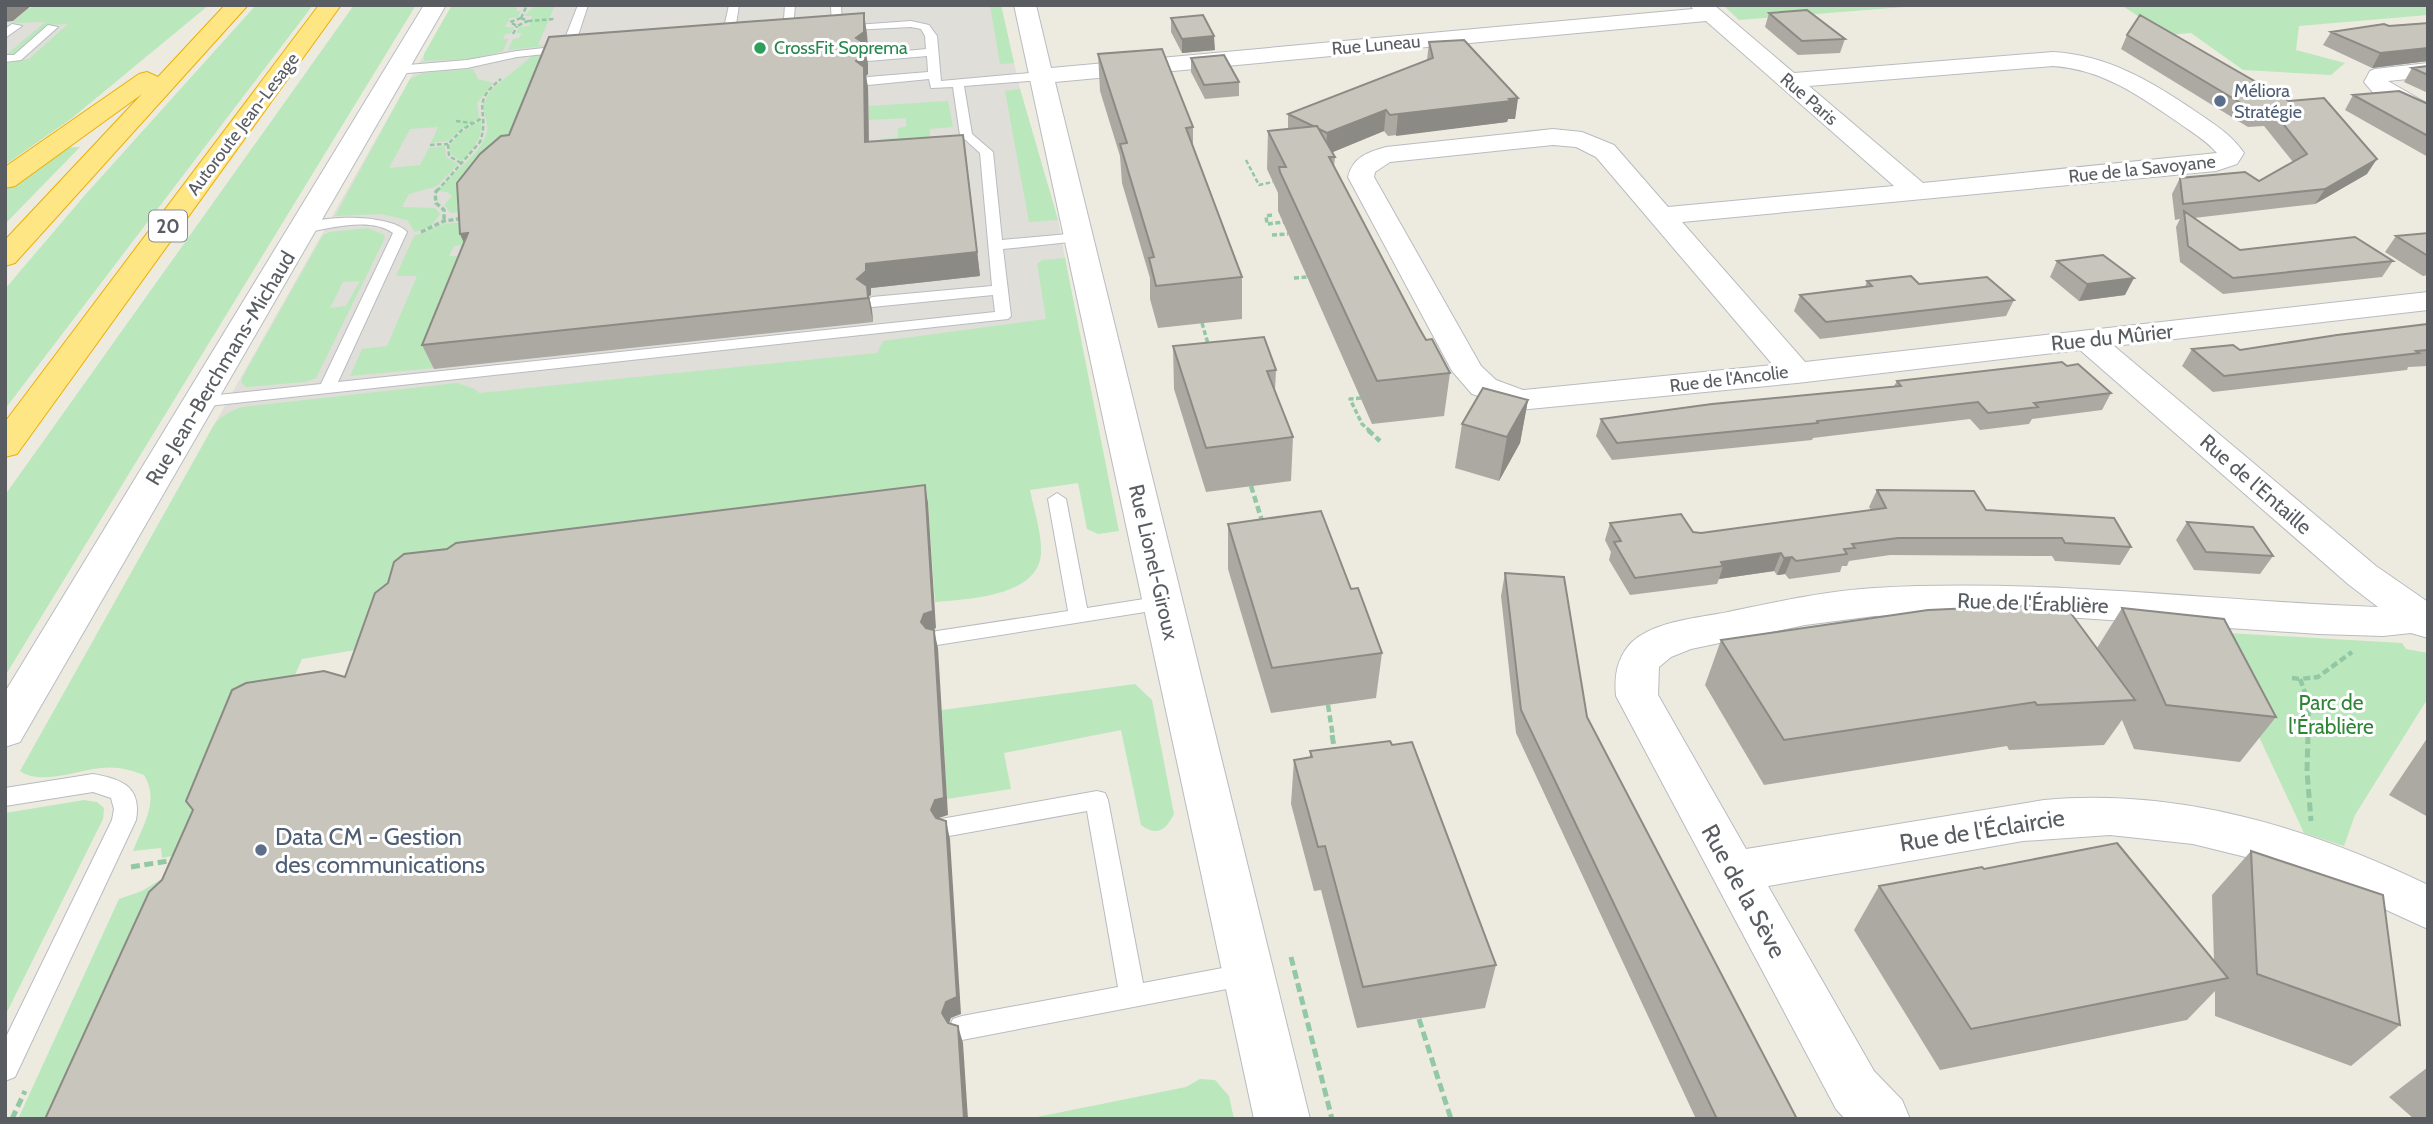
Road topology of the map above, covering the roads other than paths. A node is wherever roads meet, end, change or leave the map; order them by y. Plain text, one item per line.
1 (237, 5) edge
2 (330, 5) edge
3 (435, 5) edge
4 (583, 5) edge
5 (734, 5) edge
6 (790, 5) edge
7 (836, 5) edge
8 (1025, 5) edge
9 (1706, 9) edge
10 (16, 26) dead end
11 (51, 27) dead end
12 (824, 30) junction
13 (5, 35) edge
14 (728, 37) edge
15 (201, 43) junction
16 (579, 49) edge
17 (566, 50) junction
18 (932, 52) junction
19 (868, 58) dead end
20 (5, 59) edge
21 (2428, 69) edge
22 (396, 70) junction
23 (934, 75) junction
24 (1041, 76) junction
25 (868, 80) dead end
26 (1787, 81) junction
27 (958, 83) junction
28 (2428, 114) edge
29 (5, 180) edge
30 (1917, 192) junction
31 (1661, 216) junction
32 (302, 229) junction
33 (1079, 237) junction
34 (995, 245) junction
35 (5, 257) edge
36 (1000, 290) junction
37 (2428, 301) edge
38 (872, 302) dead end
39 (2087, 340) junction
40 (1797, 373) junction
41 (327, 388) junction
42 (199, 402) junction
43 (5, 446) edge
44 (1056, 499) dead end
45 (1163, 603) junction
46 (1079, 616) junction
47 (2425, 619) edge
48 (937, 638) edge
49 (1645, 653) joint
50 (5, 730) edge
51 (5, 797) edge
52 (949, 826) edge
53 (1734, 872) junction
54 (2428, 908) edge
55 (1249, 975) junction
56 (1133, 997) junction
57 (962, 1028) dead end
58 (5, 1068) edge
59 (1282, 1119) edge
60 (1882, 1119) edge

1 - 15 highway
2 - 43 highway, Autoroute Jean-Lesage / 20
3 - 22 street, Rue Jean-Berchmans-Michaud
4 - 17 lane
5 - 14 lane
6 - 12 lane
7 - 12 lane
8 - 24 street, Rue Lionel-Giroux
9 - 24 street, Rue Luneau
9 - 26 street, Rue Paris
10 - 13 lane
11 - 20 lane
12 - 18 lane
15 - 29 highway
15 - 35 highway
16 - 17 lane
17 - 22 lane
18 - 19 lane
18 - 23 lane
21 - 28 street
22 - 32 street, Rue Jean-Berchmans-Michaud
23 - 25 lane
23 - 27 lane
24 - 27 lane
24 - 33 street, Rue Lionel-Giroux
26 - 30 street, Rue Paris
26 - 30 street, Rue de la Savoyane
27 - 34 lane
30 - 31 street, Rue de la Savoyane
31 - 40 street, Rue de l'Ancolie
31 - 40 street, Rue de l'Ancolie
32 - 41 lane
32 - 42 street, Rue Jean-Berchmans-Michaud
33 - 34 lane
33 - 45 street, Rue Lionel-Giroux
34 - 36 lane
36 - 38 lane
36 - 41 lane
37 - 39 street, Rue du Mûrier
39 - 40 street, Rue du Mûrier
39 - 47 street, Rue de l'Entaille
41 - 42 lane
42 - 50 street, Rue Jean-Berchmans-Michaud
44 - 46 lane
45 - 46 lane
45 - 55 street, Rue Lionel-Giroux
46 - 48 lane
47 - 49 street, Rue de l'Érablière
49 - 53 street, Rue de la Sève
51 - 58 lane
52 - 56 lane
53 - 54 street, Rue de l'Éclaircie
53 - 60 street, Rue de la Sève
55 - 56 lane
55 - 59 street, Rue Lionel-Giroux
56 - 57 lane

